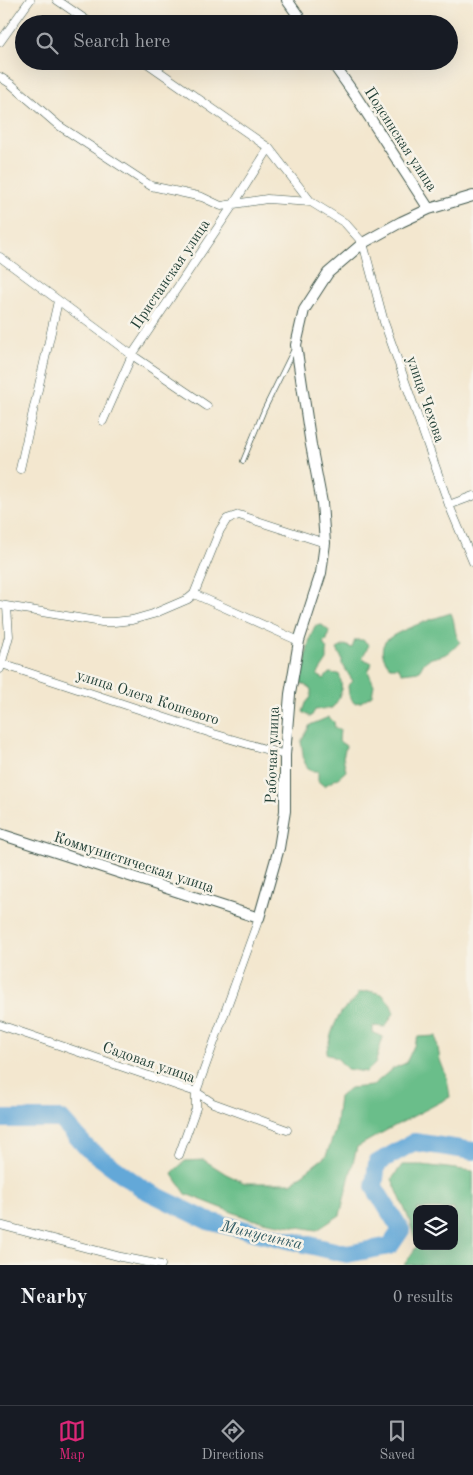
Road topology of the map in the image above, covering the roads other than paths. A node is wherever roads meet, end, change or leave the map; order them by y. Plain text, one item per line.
1 (30, 0) edge
2 (57, 0) edge
3 (287, 0) edge
4 (19, 15) edge
5 (79, 15) edge
6 (298, 15) edge
7 (15, 21) edge
8 (0, 42) edge
9 (157, 70) edge
10 (337, 70) edge
11 (0, 77) edge
12 (269, 148) junction
13 (473, 196) edge
14 (311, 202) junction
15 (233, 205) junction
16 (429, 209) junction
17 (363, 243) junction
18 (0, 258) edge
19 (58, 301) junction
20 (296, 345) junction
21 (132, 354) junction
22 (207, 406) dead end
23 (103, 421) dead end
24 (243, 461) dead end
25 (20, 469) dead end
26 (473, 496) edge
27 (449, 505) junction
28 (325, 543) junction
29 (473, 562) edge
30 (194, 594) junction
31 (4, 606) edge
32 (299, 641) junction
33 (1, 667) edge
34 (285, 755) junction
35 (0, 834) edge
36 (259, 918) junction
37 (0, 1025) edge
38 (196, 1092) junction
39 (287, 1130) dead end
40 (179, 1155) dead end
41 (0, 1225) edge
42 (120, 1261) edge
43 (160, 1265) edge

1 - 4 street
2 - 5 street
3 - 6 street
7 - 8 street
9 - 12 street
10 - 16 street, Подсинская улица
11 - 15 street
12 - 14 street
12 - 15 street, Пристанская улица
13 - 16 street
14 - 15 street
14 - 17 street
15 - 21 street, Пристанская улица
16 - 17 street
17 - 20 street
17 - 27 street, улица Чехова
18 - 19 street
19 - 21 street
19 - 25 street
20 - 24 lane
20 - 28 street, Рабочая улица
21 - 22 street
21 - 23 street, Пристанская улица
26 - 27 street
27 - 29 street, улица Чехова
28 - 30 street
28 - 32 street, Рабочая улица
30 - 31 street
30 - 32 street
31 - 33 street
32 - 34 street, Рабочая улица
33 - 34 street, улица Олега Кошевого
34 - 36 street, Рабочая улица
35 - 36 street, Коммунистическая улица
36 - 38 street, Рабочая улица
37 - 38 street, Садовая улица
38 - 39 street, Садовая улица
38 - 40 street, Рабочая улица
41 - 42 street
42 - 43 street

